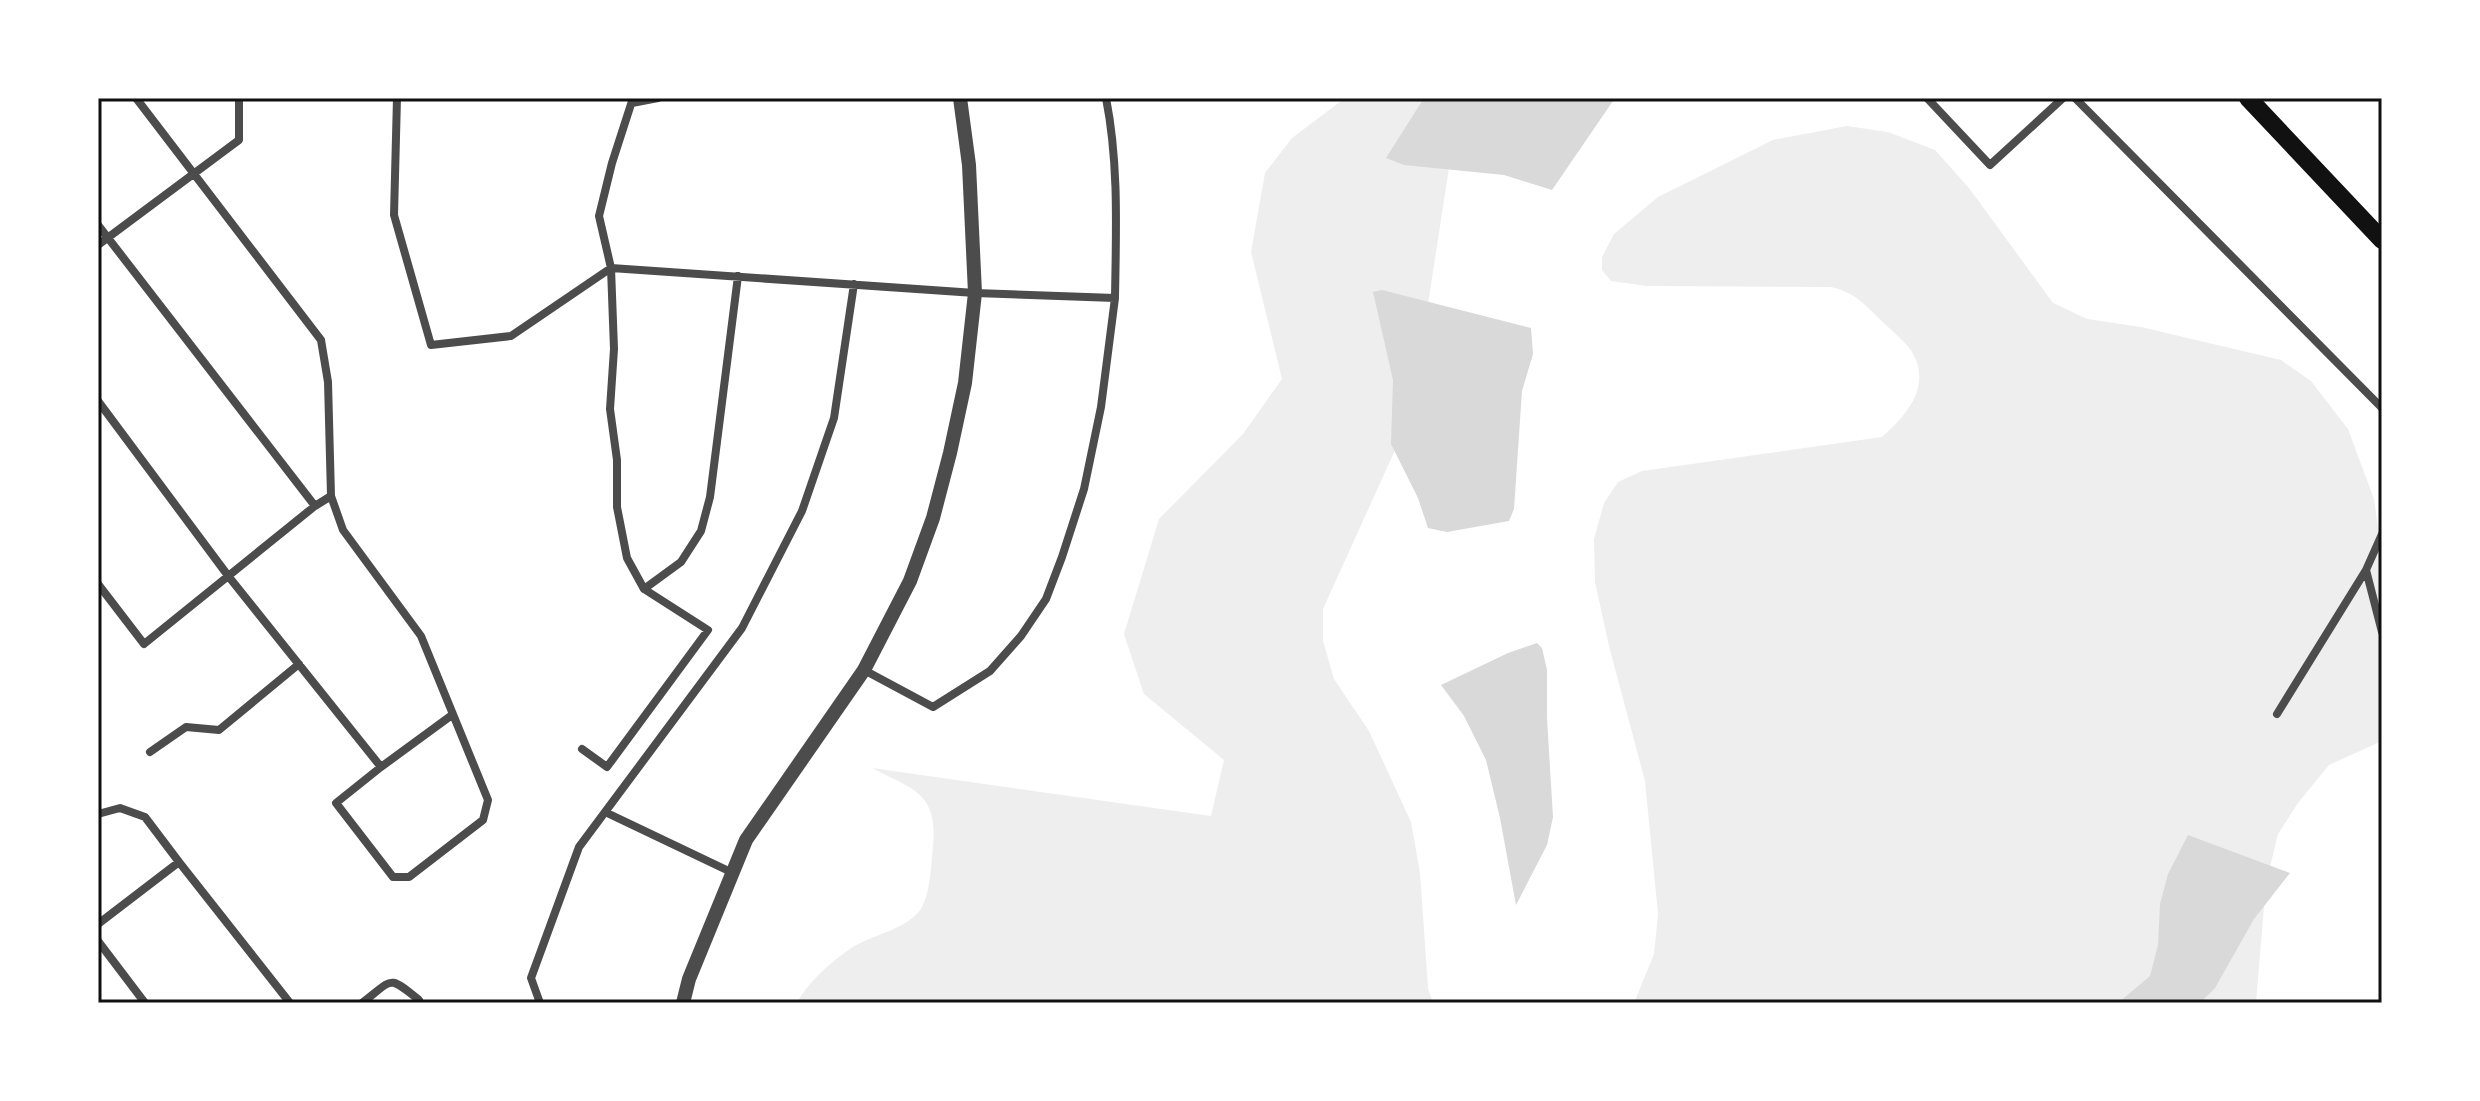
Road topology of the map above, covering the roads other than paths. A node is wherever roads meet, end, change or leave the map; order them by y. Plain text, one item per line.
1 (136, 98) edge
2 (239, 98) edge
3 (397, 98) edge
4 (658, 98) edge
5 (960, 98) edge
6 (1106, 98) edge
7 (1927, 98) edge
8 (2063, 98) edge
9 (2075, 98) edge
10 (2248, 98) edge
11 (632, 100) edge
12 (194, 173) junction
13 (98, 225) edge
14 (108, 238) junction
15 (2382, 240) edge
16 (98, 245) edge
17 (611, 268) junction
18 (738, 276) junction
19 (854, 284) junction
20 (975, 293) junction
21 (1115, 298) junction
22 (98, 401) edge
23 (2382, 408) edge
24 (331, 496) junction
25 (315, 506) junction
26 (2382, 534) edge
27 (2366, 570) junction
28 (229, 577) junction
29 (98, 584) edge
30 (644, 589) junction
31 (2382, 632) edge
32 (299, 664) junction
33 (864, 670) junction
34 (2277, 714) dead end
35 (452, 715) junction
36 (582, 749) dead end
37 (150, 752) dead end
38 (381, 767) junction
39 (605, 812) junction
40 (98, 814) edge
41 (179, 862) junction
42 (733, 873) junction
43 (98, 924) edge
44 (98, 941) edge
45 (419, 1000) dead end
46 (145, 1003) edge
47 (290, 1003) edge
48 (362, 1003) edge
49 (540, 1003) edge
50 (683, 1003) edge

1 - 12 street
2 - 12 street
3 - 17 street
4 - 11 street
5 - 20 street
6 - 21 street
7 - 8 street
9 - 23 street
10 - 15 main road
11 - 17 street
12 - 14 street
12 - 24 street
13 - 14 street
14 - 16 street
14 - 25 street
17 - 18 street
17 - 30 street
18 - 19 street
18 - 30 street
19 - 20 street
19 - 39 street
20 - 21 street
20 - 33 street
21 - 33 street
22 - 28 street
24 - 25 street
24 - 35 street
25 - 28 street
26 - 27 street
27 - 31 street
27 - 34 street
28 - 29 street
28 - 32 street
30 - 36 street
32 - 37 street
32 - 38 street
33 - 42 street
35 - 38 street
35 - 38 street
39 - 42 street
39 - 49 street
40 - 41 street
41 - 43 street
41 - 47 street
42 - 50 street
44 - 46 street
45 - 48 street

